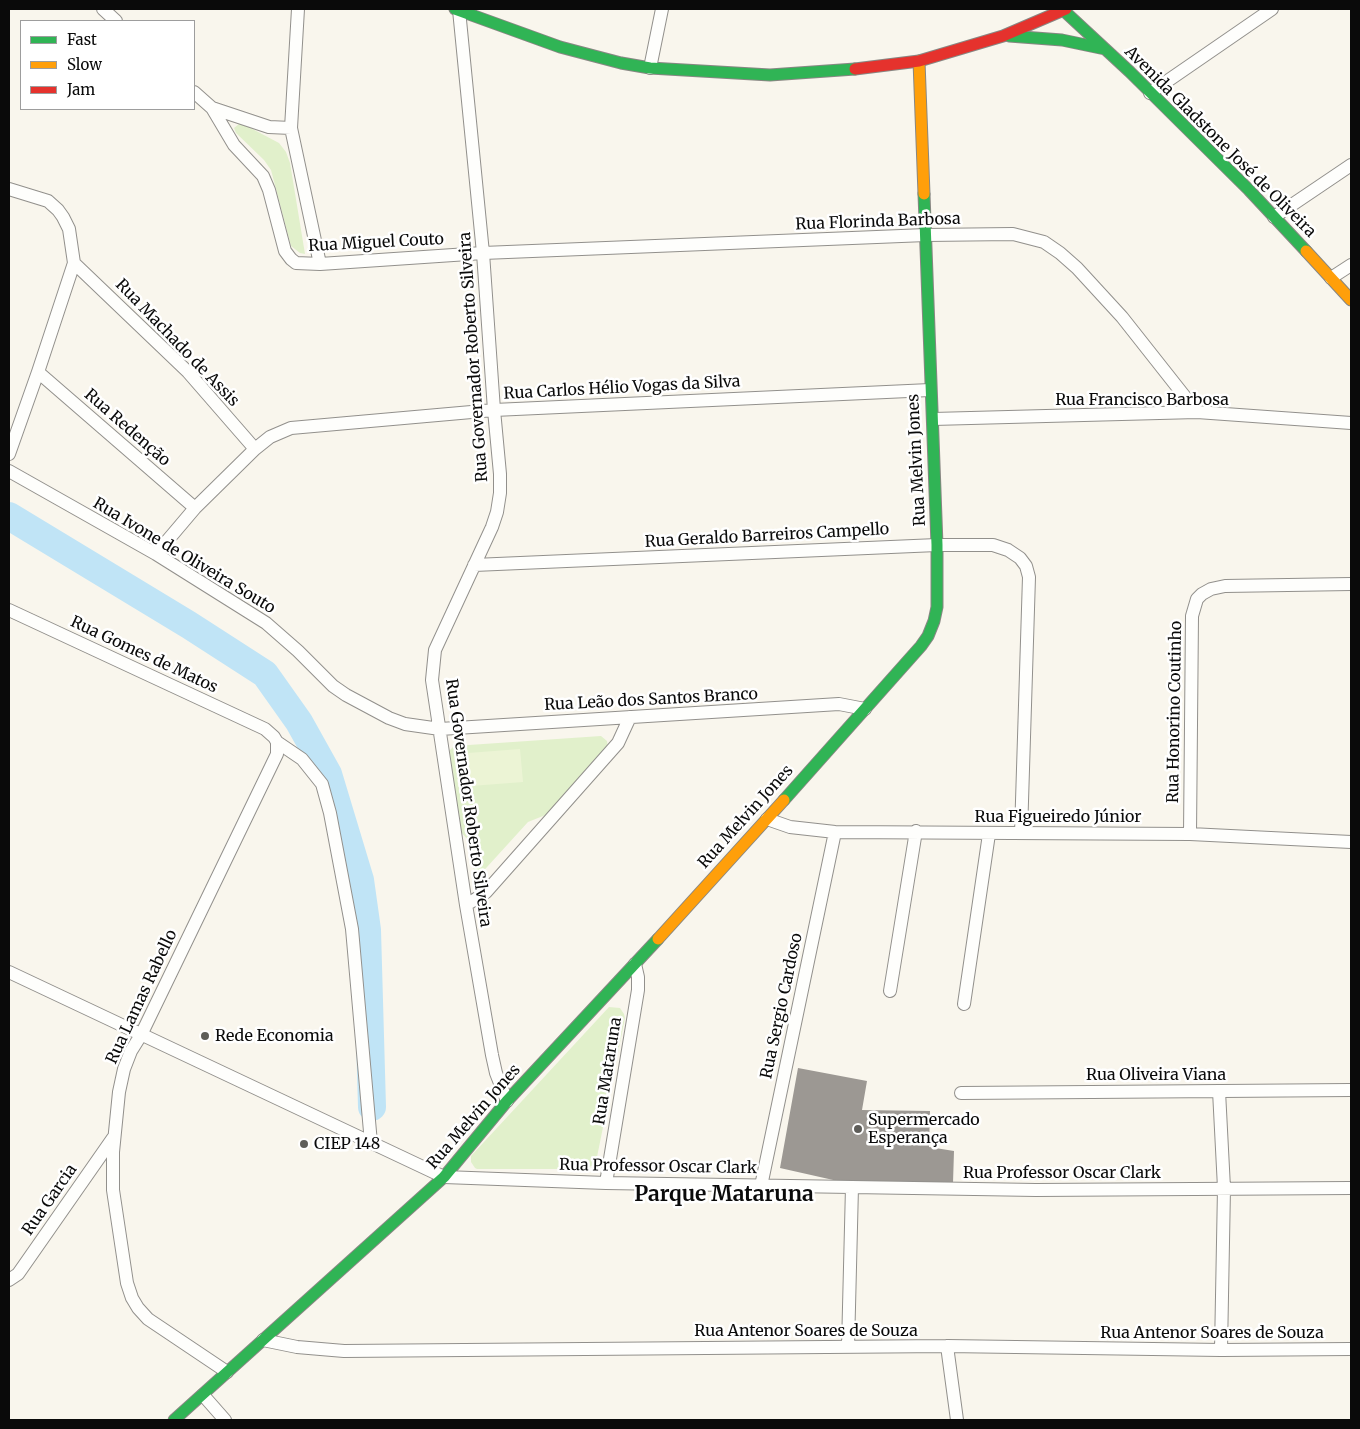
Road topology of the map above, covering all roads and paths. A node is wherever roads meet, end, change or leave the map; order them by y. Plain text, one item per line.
1 (103, 9) edge
2 (298, 9) edge
3 (662, 9) edge
4 (1064, 9) edge
5 (1272, 9) edge
6 (464, 11) edge
7 (115, 20) edge
8 (1003, 36) junction
9 (1105, 49) junction
10 (919, 61) junction
11 (650, 68) junction
12 (195, 93) edge
13 (1150, 93) junction
14 (212, 108) junction
15 (291, 128) junction
16 (1351, 165) edge
17 (9, 189) edge
18 (1274, 217) junction
19 (926, 235) junction
20 (483, 254) junction
21 (74, 263) junction
22 (320, 264) junction
23 (1351, 265) edge
24 (1331, 278) junction
25 (1351, 300) edge
26 (38, 372) junction
27 (930, 390) junction
28 (494, 410) junction
29 (1197, 412) junction
30 (933, 420) junction
31 (1351, 423) edge
32 (255, 449) junction
33 (9, 454) edge
34 (9, 471) edge
35 (195, 508) junction
36 (938, 545) junction
37 (156, 554) junction
38 (474, 565) junction
39 (1351, 584) edge
40 (9, 610) edge
41 (865, 710) junction
42 (630, 717) junction
43 (440, 729) junction
44 (276, 742) junction
45 (767, 819) junction
46 (916, 831) junction
47 (835, 832) junction
48 (1021, 833) junction
49 (989, 834) junction
50 (1190, 834) junction
51 (1351, 842) edge
52 (466, 905) junction
53 (635, 964) junction
54 (9, 972) edge
55 (890, 991) dead end
56 (964, 1004) dead end
57 (140, 1034) junction
58 (1351, 1090) edge
59 (1219, 1091) junction
60 (961, 1093) dead end
61 (507, 1101) junction
62 (115, 1136) junction
63 (371, 1143) junction
64 (444, 1177) junction
65 (606, 1182) junction
66 (761, 1186) junction
67 (852, 1187) junction
68 (1224, 1188) junction
69 (1351, 1188) edge
70 (9, 1280) edge
71 (263, 1340) junction
72 (948, 1346) junction
73 (848, 1347) junction
74 (1351, 1349) edge
75 (1221, 1350) junction
76 (227, 1372) junction
77 (203, 1395) junction
78 (174, 1420) edge
79 (225, 1420) edge
80 (957, 1420) edge

1 - 7 street
2 - 15 street
3 - 11 street
4 - 8 street
4 - 9 street, Avenida Gladstone José de Oliveira
5 - 13 street
6 - 11 street
6 - 20 street, Rua Governador Roberto Silveira
8 - 9 street
8 - 10 street
9 - 13 street, Avenida Gladstone José de Oliveira
10 - 11 street
10 - 19 street, Rua Melvin Jones
12 - 14 street, Rua Miguel Couto
13 - 18 street, Avenida Gladstone José de Oliveira
14 - 15 street
14 - 22 street, Rua Miguel Couto
15 - 22 street
16 - 18 street
17 - 21 street
18 - 24 street, Avenida Gladstone José de Oliveira
19 - 20 street, Rua Florinda Barbosa
19 - 27 street, Rua Melvin Jones
19 - 29 street, Rua Florinda Barbosa
20 - 22 street, Rua Miguel Couto
20 - 28 street, Rua Governador Roberto Silveira
21 - 26 street
21 - 32 street, Rua Machado de Assis
23 - 24 street
24 - 25 street, Avenida Gladstone José de Oliveira
26 - 33 street
26 - 35 street, Rua Redenção
27 - 28 street, Rua Carlos Hélio Vogas da Silva
27 - 30 street, Rua Melvin Jones
28 - 32 street, Rua Carlos Hélio Vogas da Silva
28 - 38 street, Rua Governador Roberto Silveira
29 - 30 street, Rua Francisco Barbosa
29 - 31 street, Rua Francisco Barbosa
30 - 36 street, Rua Melvin Jones
32 - 35 street, Rua Carlos Hélio Vogas da Silva
34 - 37 street, Rua Ivone de Oliveira Souto
35 - 37 street, Rua Carlos Hélio Vogas da Silva
36 - 38 street, Rua Geraldo Barreiros Campello
36 - 41 street, Rua Melvin Jones
36 - 48 street, Rua Geraldo Barreiros Campello
37 - 43 street, Rua Ivone de Oliveira Souto
38 - 43 street, Rua Governador Roberto Silveira
39 - 50 street, Rua Honorino Coutinho
40 - 44 street, Rua Gomes de Matos
41 - 42 street, Rua Leão dos Santos Branco
41 - 45 street, Rua Melvin Jones
42 - 43 street, Rua Leão dos Santos Branco
42 - 52 street
43 - 52 street, Rua Governador Roberto Silveira
44 - 57 street, Rua Lamas Rabello
44 - 63 street
45 - 47 street, Rua Figueiredo Júnior
45 - 53 street, Rua Melvin Jones
46 - 47 street, Rua Figueiredo Júnior
46 - 49 street, Rua Figueiredo Júnior
46 - 55 street
47 - 66 street, Rua Sergio Cardoso
48 - 49 street, Rua Figueiredo Júnior
48 - 50 street, Rua Figueiredo Júnior
49 - 56 street
50 - 51 street, Rua Figueiredo Júnior
52 - 61 street, Rua Governador Roberto Silveira
53 - 61 street, Rua Melvin Jones
53 - 65 street, Rua Mataruna
54 - 57 street, Rua Professor Oscar Clark
57 - 62 street, Rua Lamas Rabello
57 - 63 street, Rua Professor Oscar Clark
58 - 59 street, Rua Oliveira Viana
59 - 60 street, Rua Oliveira Viana
59 - 68 street
61 - 64 street, Rua Melvin Jones
62 - 70 street, Rua Garcia
62 - 76 street, Rua Lamas Rabello
63 - 64 street, Rua Professor Oscar Clark
64 - 65 street, Rua Professor Oscar Clark
64 - 71 street, Rua Melvin Jones
65 - 66 street, Rua Professor Oscar Clark
66 - 67 street, Rua Professor Oscar Clark
67 - 68 street, Rua Professor Oscar Clark
67 - 73 street
68 - 69 street, Rua Professor Oscar Clark
68 - 75 street
71 - 73 street, Rua Antenor Soares de Souza
71 - 76 street, Rua Melvin Jones
72 - 73 street, Rua Antenor Soares de Souza
72 - 75 street, Rua Antenor Soares de Souza
72 - 80 street
74 - 75 street, Rua Antenor Soares de Souza
76 - 77 street, Rua Melvin Jones
77 - 78 street, Rua Melvin Jones
77 - 79 street

